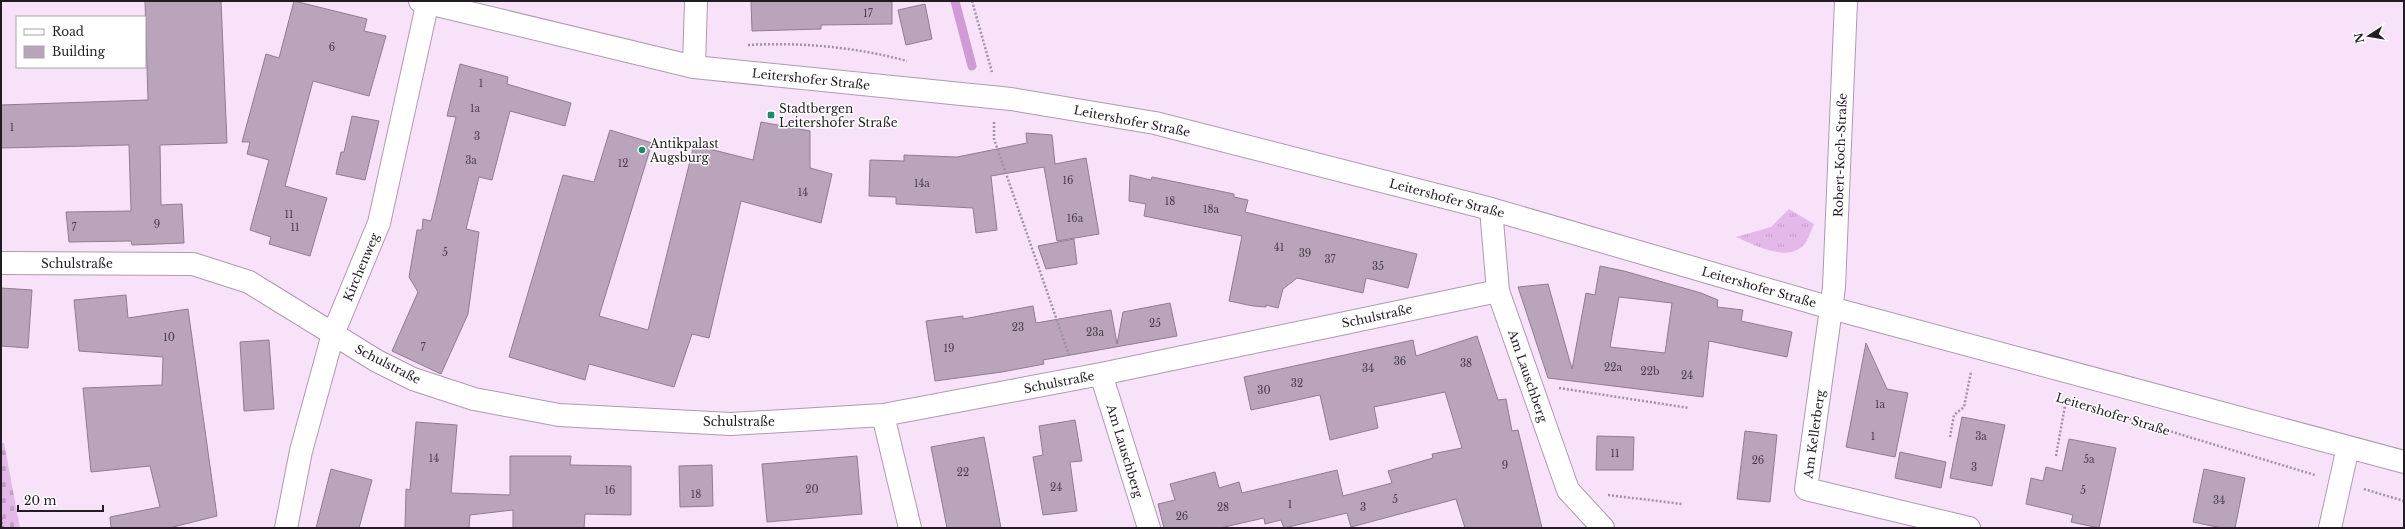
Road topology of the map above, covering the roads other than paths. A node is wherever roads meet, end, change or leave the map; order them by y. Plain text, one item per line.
1 (696, 1) edge
2 (1846, 1) edge
3 (425, 2) edge
4 (694, 67) junction
5 (1491, 209) junction
6 (1, 263) edge
7 (1498, 291) junction
8 (1831, 308) junction
9 (333, 334) junction
10 (1101, 374) junction
11 (883, 415) junction
12 (2348, 447) junction
13 (2404, 462) edge
14 (286, 528) edge
15 (910, 528) edge
16 (1149, 528) edge
17 (1603, 528) edge
18 (1969, 528) edge
19 (2330, 528) edge

1 - 4 street
2 - 8 street, Robert-Koch-Straße
3 - 4 street, Leitershofer Straße
3 - 9 street, Kirchenweg
4 - 5 street, Leitershofer Straße
5 - 7 street, Am Lauschberg
5 - 8 street, Leitershofer Straße
6 - 9 street, Schulstraße
7 - 10 street, Schulstraße
7 - 17 street, Am Lauschberg
8 - 12 street, Leitershofer Straße
8 - 18 street, Am Kellerberg
9 - 11 street, Schulstraße
9 - 14 street, Kirchenweg
10 - 11 street, Schulstraße
10 - 16 street, Am Lauschberg
11 - 15 street
12 - 13 street, Leitershofer Straße
12 - 19 street

